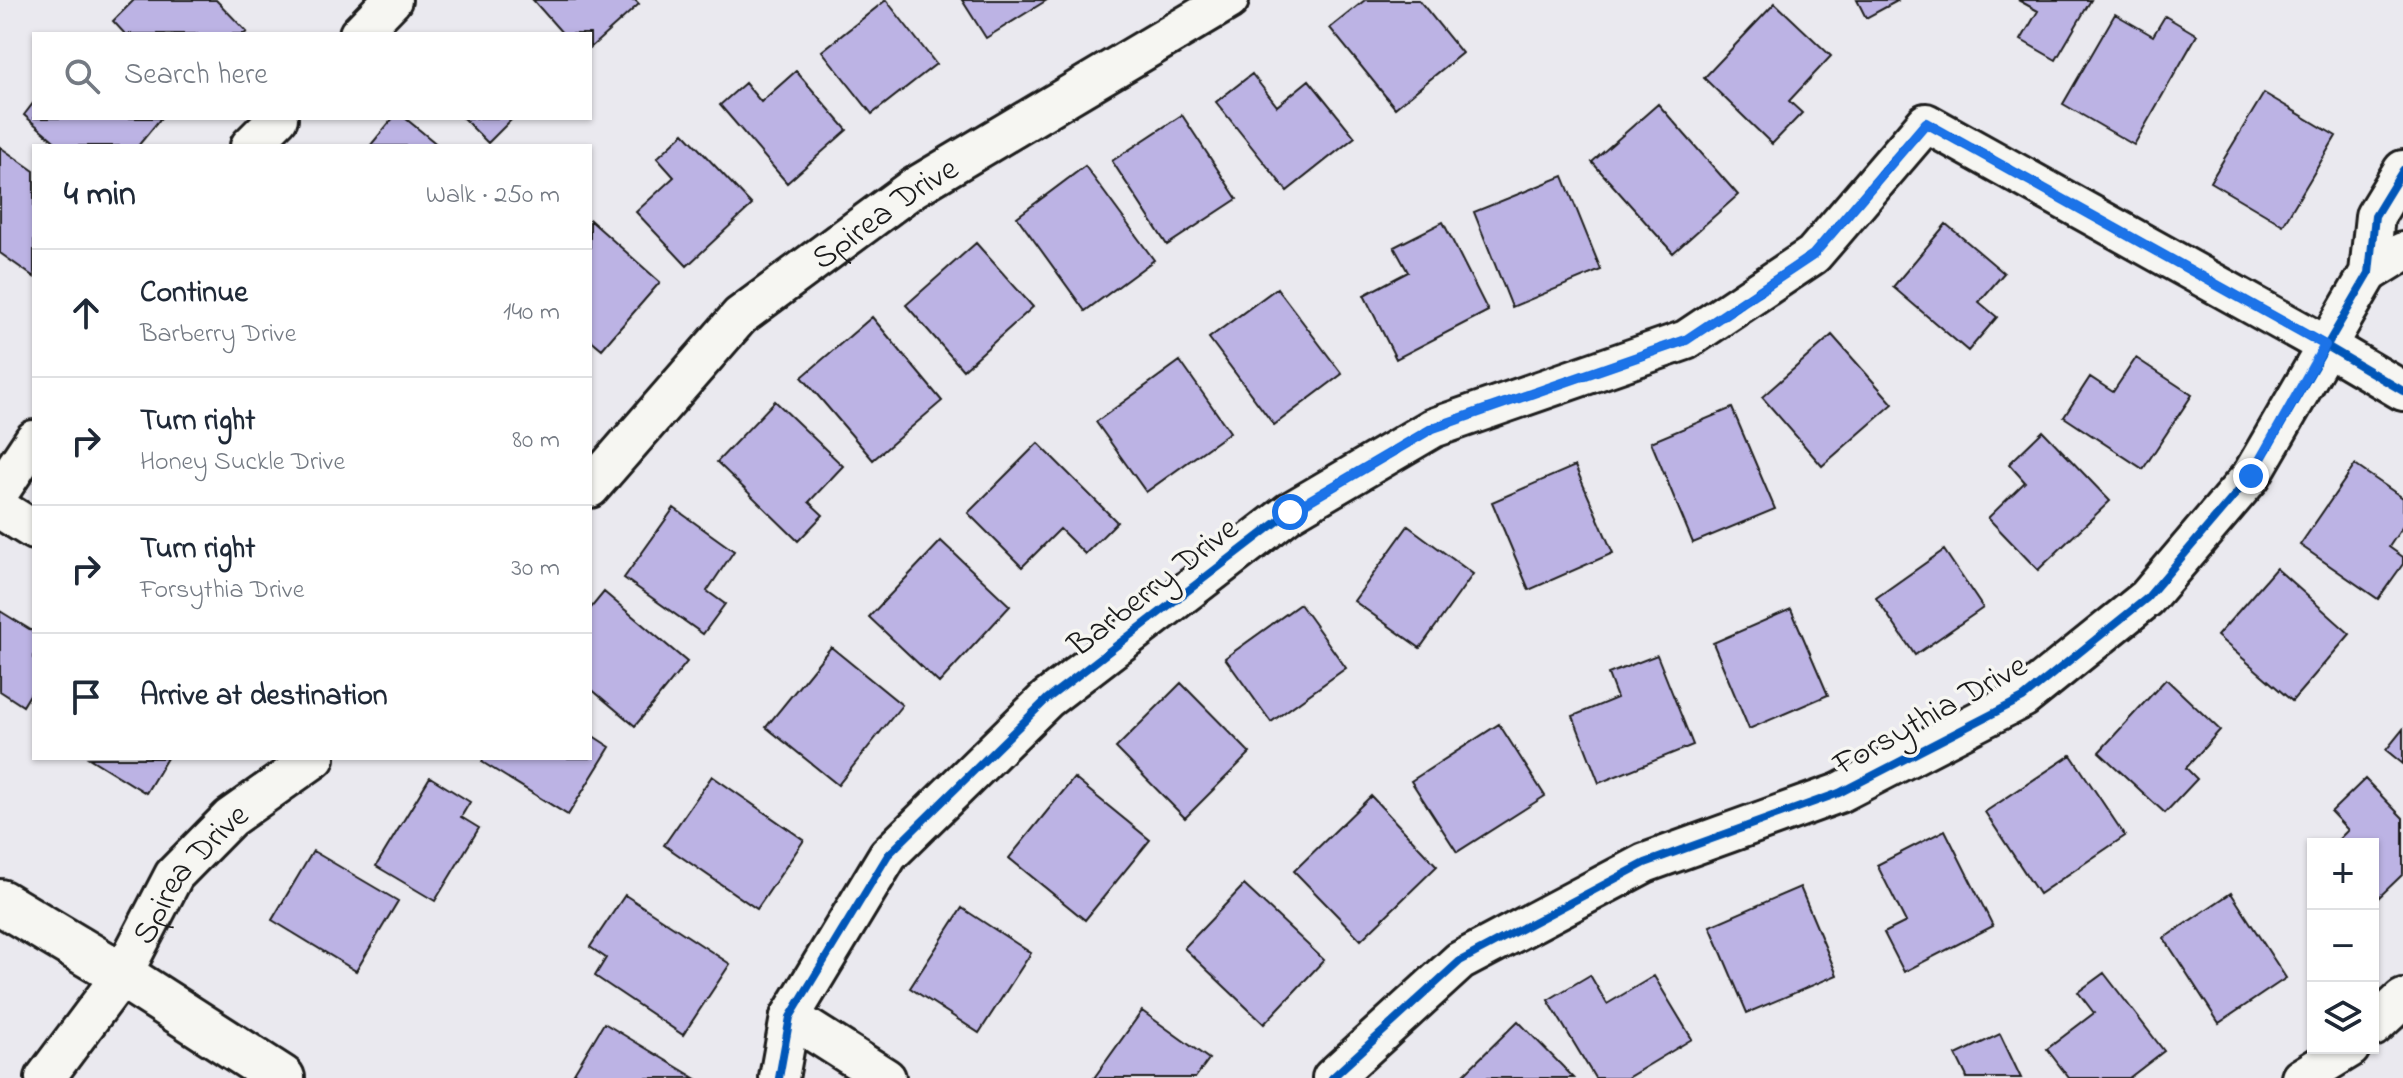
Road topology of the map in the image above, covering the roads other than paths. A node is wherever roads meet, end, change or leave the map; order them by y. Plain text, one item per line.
1 (392, 0) edge
2 (1229, 0) edge
3 (361, 32) edge
4 (276, 120) edge
5 (252, 144) edge
6 (2403, 170) edge
7 (2403, 252) edge
8 (2369, 273) junction
9 (2325, 345) junction
10 (2403, 391) edge
11 (32, 443) edge
12 (592, 486) edge
13 (0, 491) edge
14 (0, 509) edge
15 (32, 529) edge
16 (312, 760) edge
17 (0, 902) edge
18 (122, 975) junction
19 (2403, 999) edge
20 (790, 1017) junction
21 (2379, 1021) edge
22 (2340, 1054) edge
23 (45, 1078) edge
24 (282, 1078) edge
25 (779, 1078) edge
26 (886, 1078) edge
27 (1332, 1078) edge
28 (2301, 1078) edge

1 - 3 street
2 - 12 street, Spirea Drive
4 - 5 street
6 - 8 street, Forsythia Drive
7 - 8 street, Forsythia Drive
8 - 9 street, Forsythia Drive
9 - 10 street
9 - 20 street, Barberry Drive
9 - 27 street, Forsythia Drive
11 - 13 street
14 - 15 street
16 - 18 street, Spirea Drive
17 - 18 street
18 - 23 street, Spirea Drive
18 - 24 street
19 - 21 street
20 - 25 street, Barberry Drive
20 - 26 street
22 - 28 street

